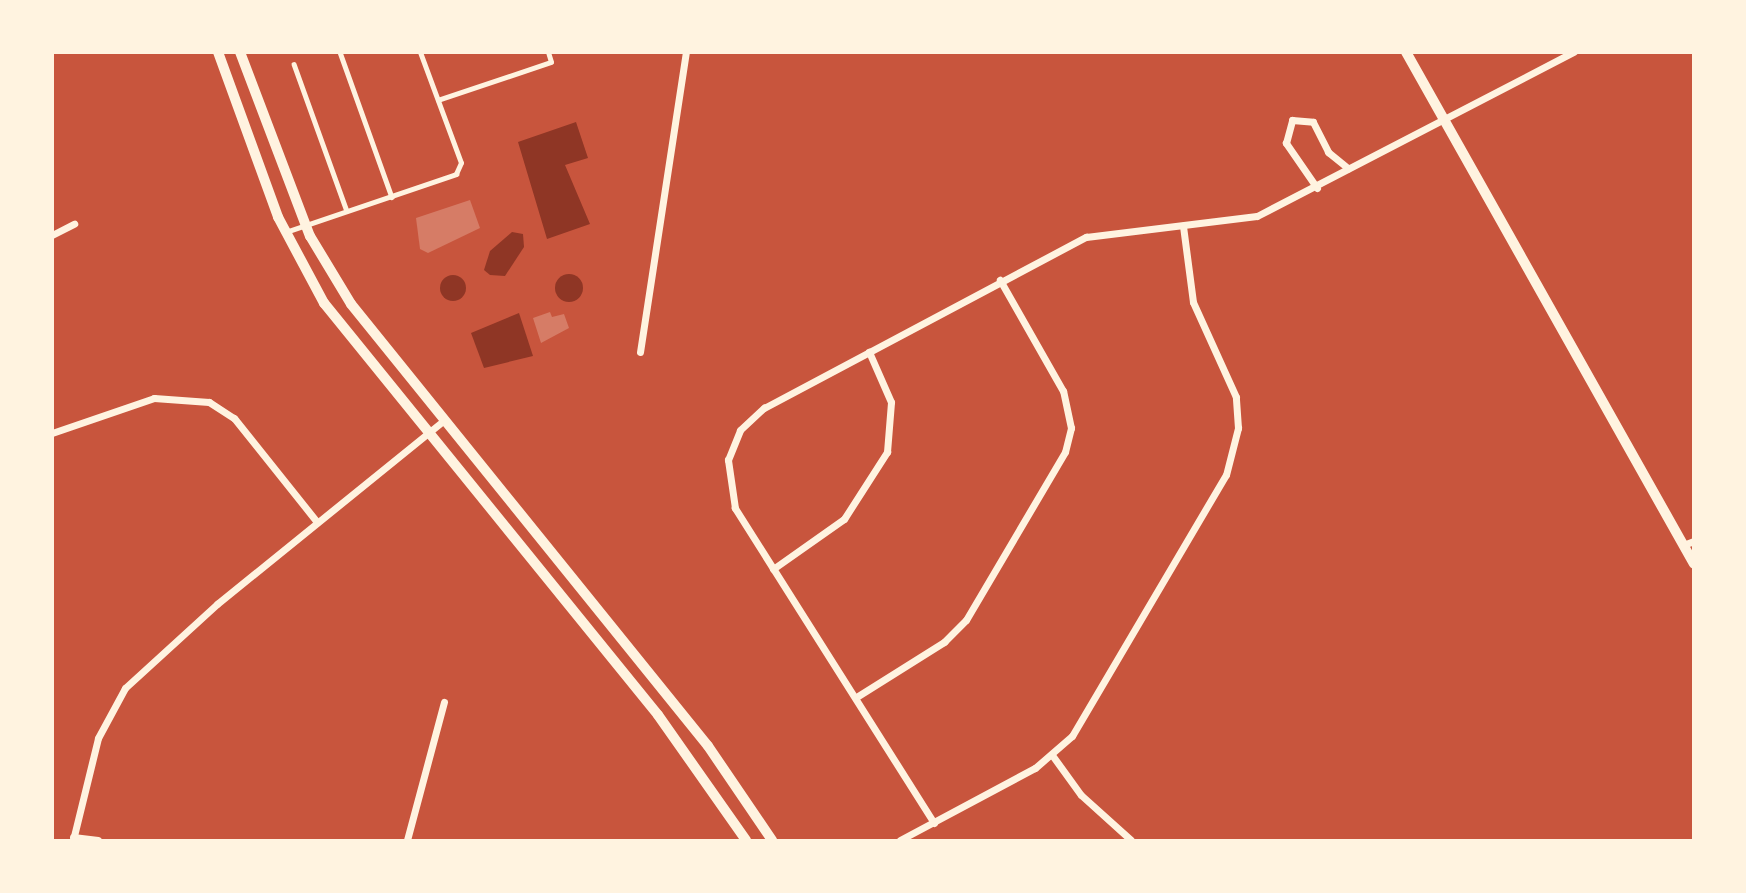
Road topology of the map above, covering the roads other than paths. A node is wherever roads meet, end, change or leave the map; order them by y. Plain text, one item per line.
1 (218, 52) edge
2 (240, 52) edge
3 (340, 52) edge
4 (420, 52) edge
5 (548, 52) edge
6 (686, 52) edge
7 (1406, 52) edge
8 (1574, 52) edge
9 (294, 64) dead end
10 (438, 100) junction
11 (1441, 117) junction
12 (1348, 168) junction
13 (1317, 188) junction
14 (392, 197) junction
15 (347, 211) junction
16 (74, 225) dead end
17 (306, 225) junction
18 (1184, 226) junction
19 (286, 232) junction
20 (52, 235) edge
21 (1000, 280) junction
22 (640, 352) dead end
23 (869, 352) junction
24 (443, 421) junction
25 (52, 433) edge
26 (426, 434) junction
27 (317, 522) junction
28 (1688, 543) edge
29 (1693, 564) edge
30 (773, 569) junction
31 (858, 696) junction
32 (444, 702) dead end
33 (1052, 755) junction
34 (934, 823) junction
35 (73, 839) edge
36 (97, 841) edge
37 (407, 841) edge
38 (746, 841) edge
39 (772, 841) edge
40 (900, 841) edge
41 (1131, 841) edge

1 - 19 street
2 - 17 street
3 - 14 lane
4 - 10 lane
5 - 10 lane
6 - 22 street
7 - 11 street
8 - 11 street
9 - 15 lane
10 - 14 lane
11 - 12 street
11 - 28 street
12 - 13 street
12 - 13 street
13 - 18 street
14 - 15 lane
15 - 17 lane
16 - 20 street
17 - 19 lane
17 - 24 street
18 - 21 street
18 - 33 street
19 - 26 street
21 - 23 street
21 - 31 street
23 - 30 street
23 - 30 street
24 - 26 street
24 - 39 street
25 - 27 street
26 - 27 street
26 - 38 street
27 - 35 street
28 - 29 street
30 - 31 street
31 - 34 street
32 - 37 street
33 - 34 street
33 - 41 street
34 - 40 street
35 - 36 street

